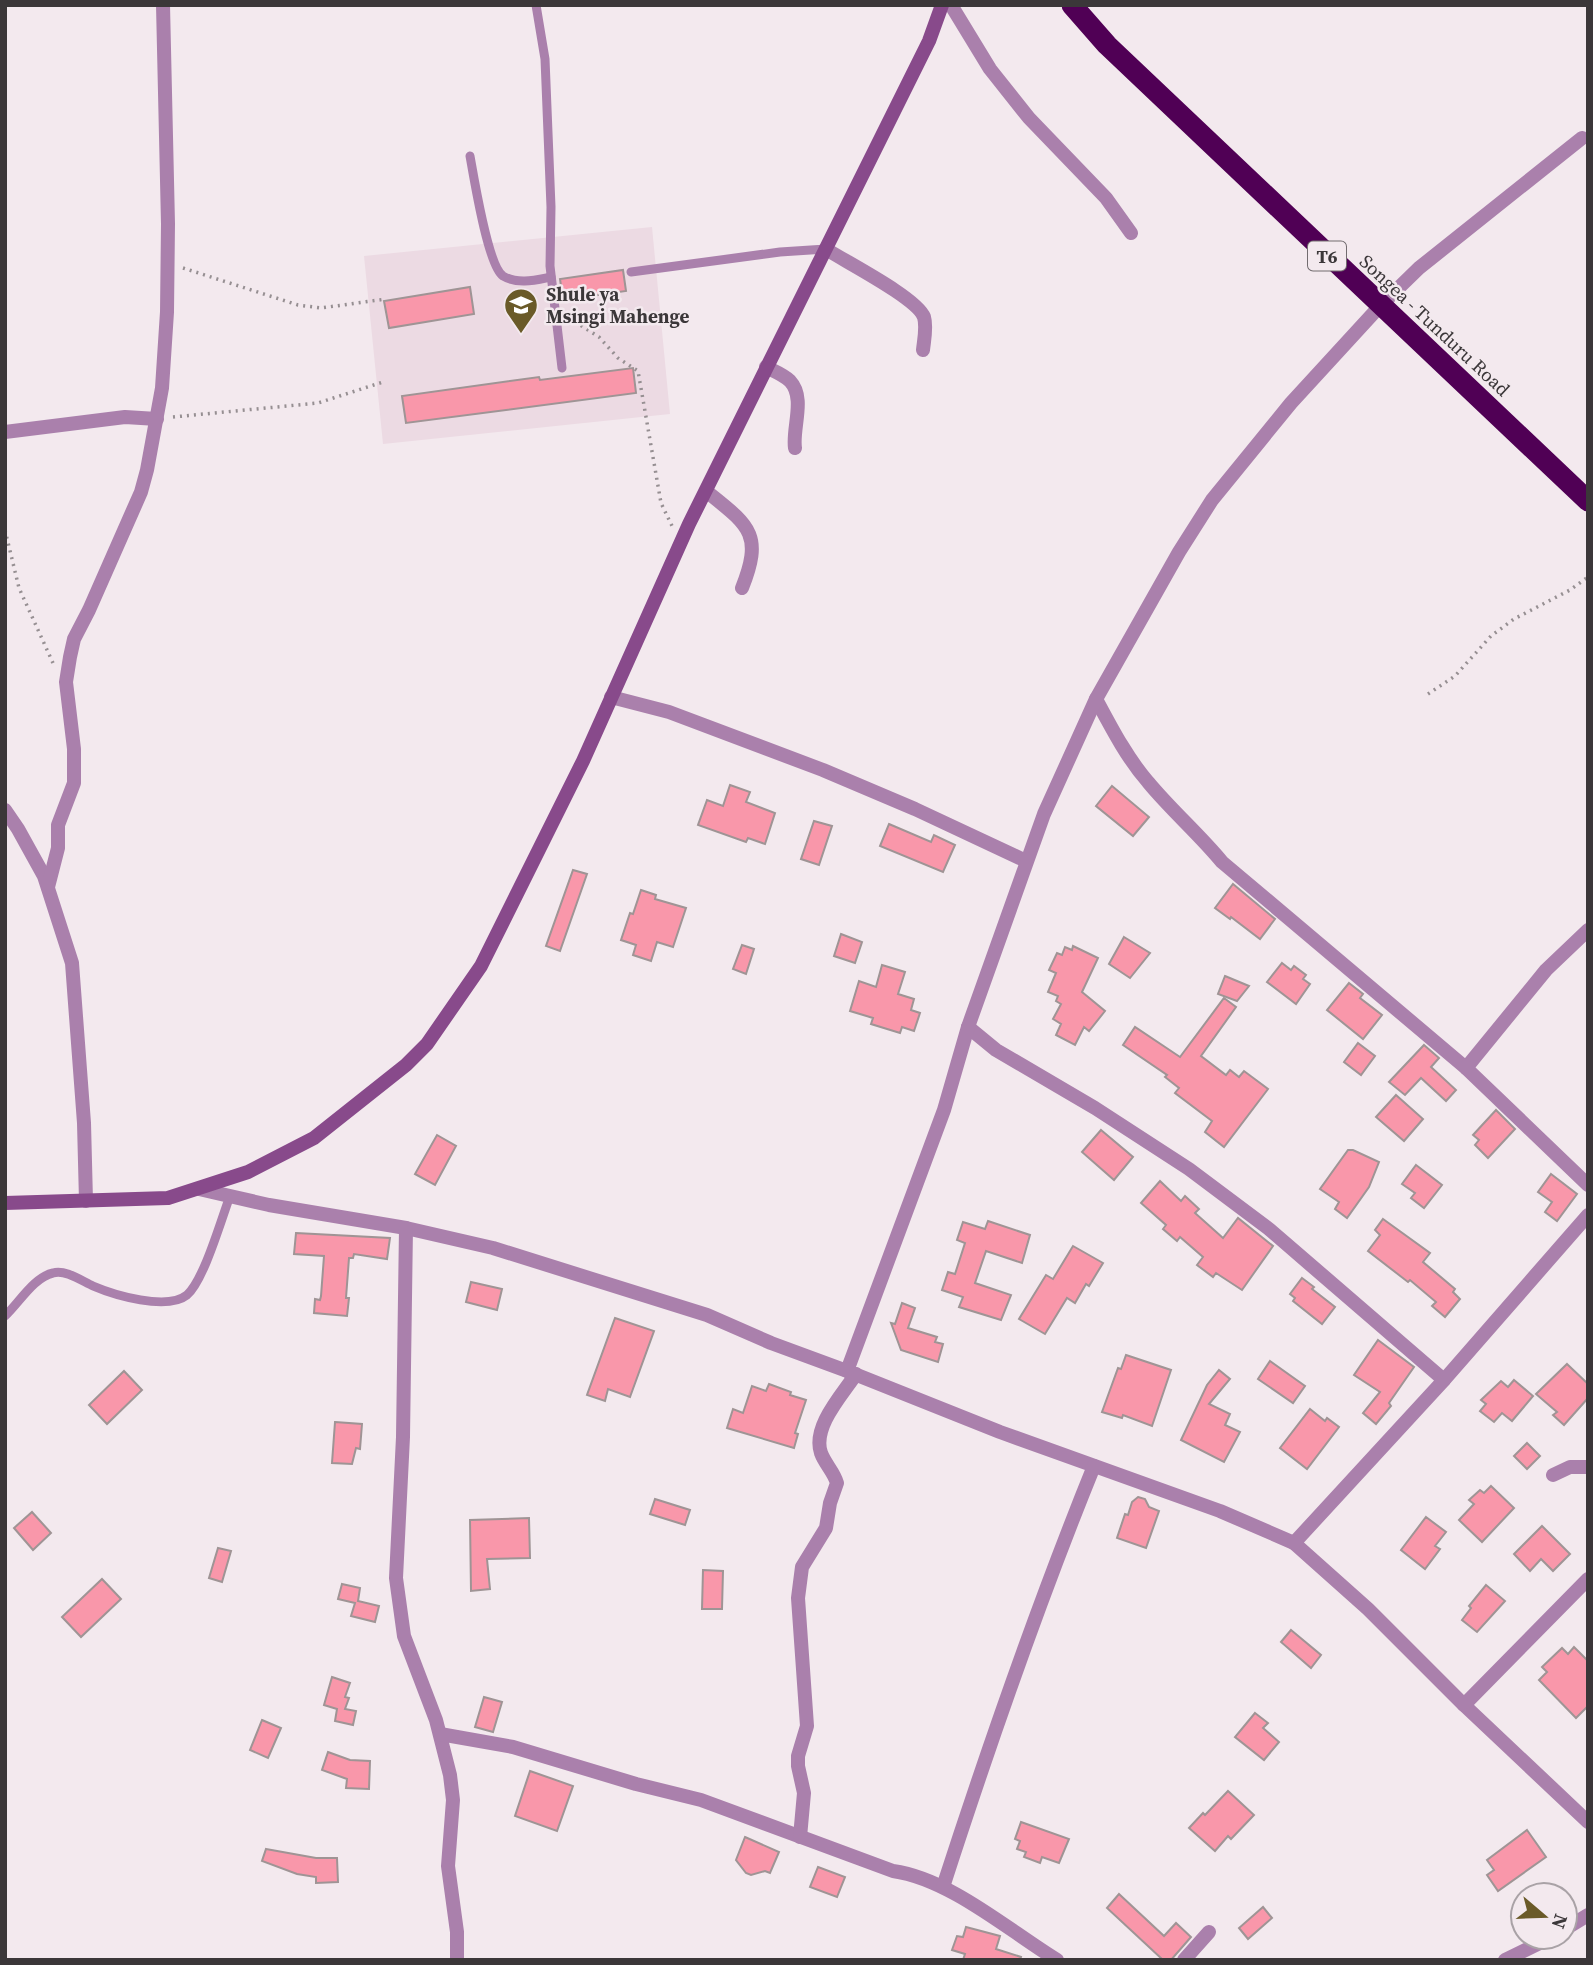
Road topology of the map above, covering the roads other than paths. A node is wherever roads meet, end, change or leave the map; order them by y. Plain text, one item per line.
1 (163, 5) edge
2 (536, 5) edge
3 (942, 5) edge
4 (951, 5) edge
5 (1072, 5) edge
6 (1582, 138) dead end
7 (470, 156) dead end
8 (1131, 233) dead end
9 (826, 249) junction
10 (631, 272) dead end
11 (551, 277) junction
12 (1380, 306) junction
13 (923, 350) dead end
14 (766, 366) junction
15 (562, 368) dead end
16 (157, 419) junction
17 (5, 432) edge
18 (795, 448) dead end
19 (706, 491) junction
20 (1588, 501) edge
21 (742, 588) dead end
22 (611, 697) junction
23 (1096, 699) junction
24 (5, 810) edge
25 (1026, 861) junction
26 (48, 887) junction
27 (1588, 930) edge
28 (968, 1027) junction
29 (1466, 1068) junction
30 (1588, 1185) edge
31 (199, 1189) junction
32 (230, 1196) junction
33 (86, 1201) junction
34 (5, 1203) edge
35 (1588, 1215) edge
36 (406, 1228) junction
37 (5, 1316) edge
38 (852, 1373) junction
39 (1444, 1380) junction
40 (1094, 1466) junction
41 (1588, 1467) edge
42 (1553, 1475) dead end
43 (1294, 1543) junction
44 (1588, 1579) edge
45 (1464, 1705) junction
46 (440, 1734) junction
47 (1588, 1822) edge
48 (800, 1837) junction
49 (943, 1887) junction
50 (1209, 1931) dead end
51 (1523, 1951) edge
52 (457, 1960) edge
53 (1057, 1960) edge
54 (1184, 1960) edge
55 (1505, 1960) edge

1 - 16 street
2 - 11 lane
3 - 9 street
4 - 8 street
5 - 12 highway, Songea - Tunduru Road / T6
6 - 12 street
7 - 11 lane
9 - 10 lane
9 - 13 street
9 - 14 street
11 - 15 lane
12 - 20 highway, Songea - Tunduru Road / T6
12 - 23 street
14 - 18 street
14 - 19 street
16 - 17 street
16 - 26 street
19 - 21 street
19 - 22 street
22 - 25 street
22 - 31 street
23 - 25 street
23 - 29 street
24 - 26 street
25 - 28 street
26 - 33 street
27 - 29 street
28 - 38 street
28 - 39 street
29 - 30 street
31 - 32 street
31 - 33 street
32 - 36 street
32 - 37 lane
33 - 34 street
35 - 39 street
36 - 38 street
36 - 46 street
38 - 40 street
38 - 48 street
39 - 43 street
40 - 43 street
40 - 49 street
41 - 42 street
43 - 45 street
44 - 45 street
45 - 47 street
46 - 48 street
46 - 52 street
48 - 49 street
49 - 53 street
50 - 54 street
51 - 55 street

